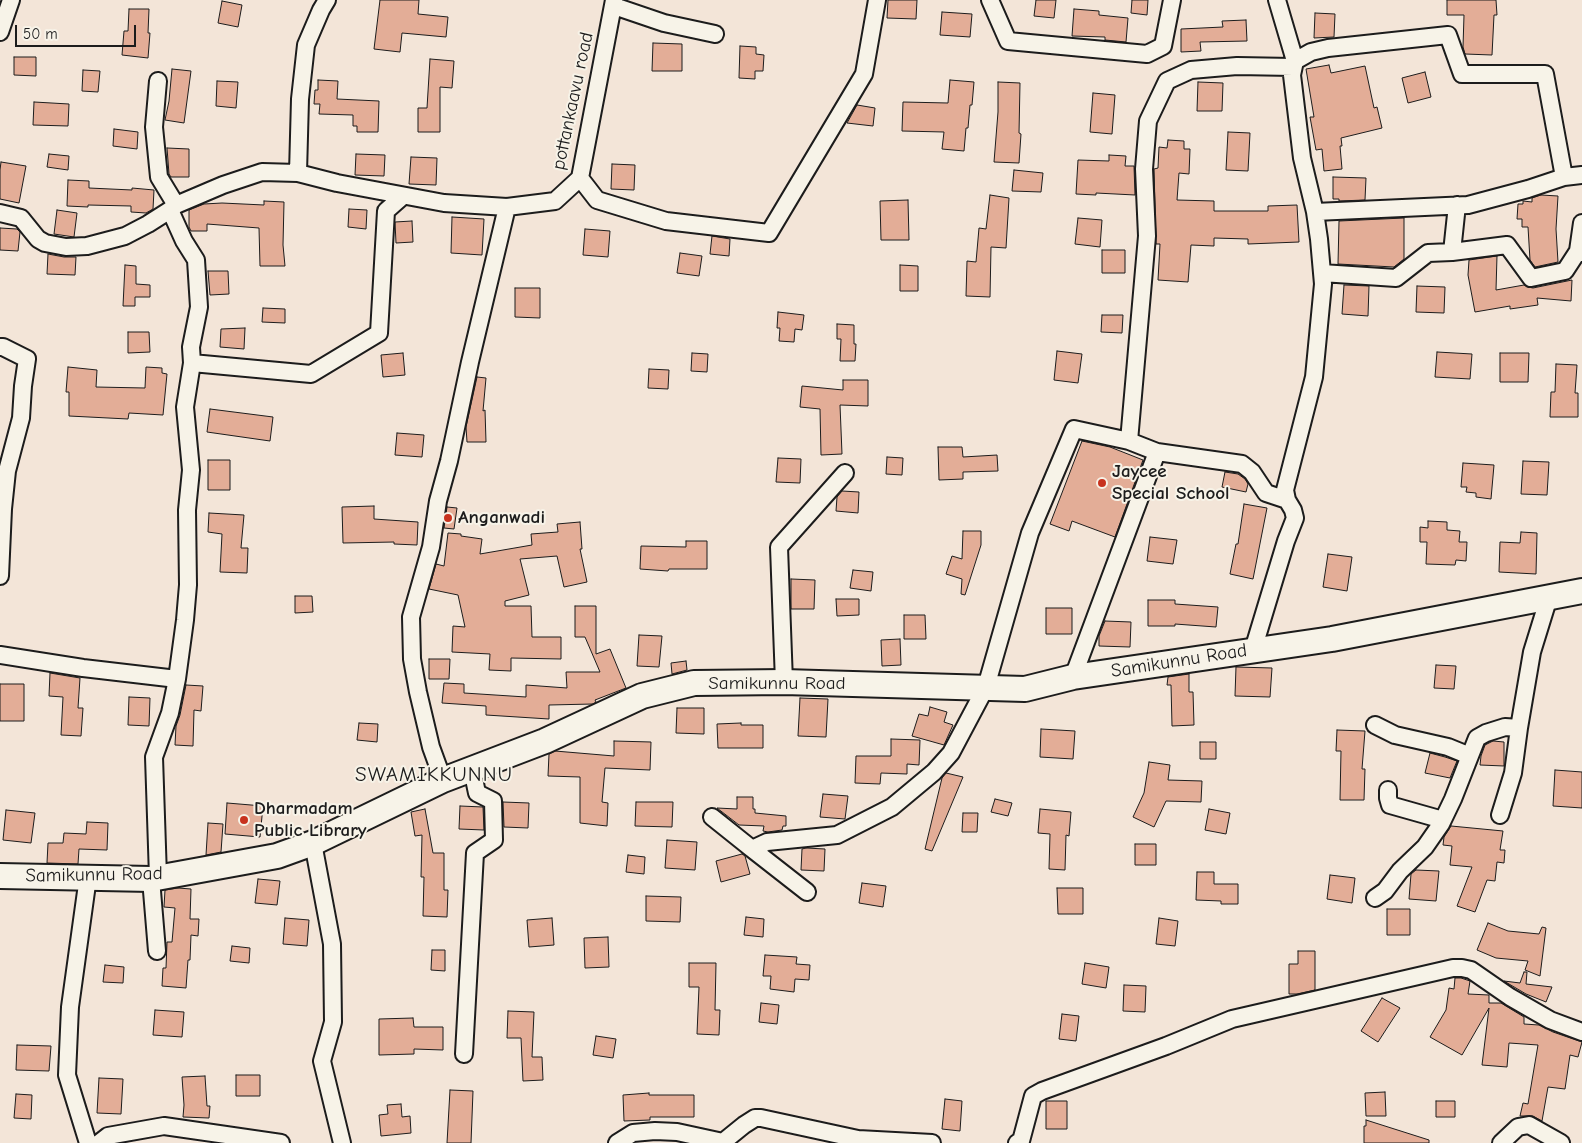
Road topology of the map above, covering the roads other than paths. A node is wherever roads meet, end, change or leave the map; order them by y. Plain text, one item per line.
1 (11, 0) edge
2 (328, 0) edge
3 (877, 0) edge
4 (990, 0) edge
5 (1172, 0) edge
6 (1277, 0) edge
7 (614, 3) edge
8 (0, 32) edge
9 (715, 34) dead end
10 (1294, 64) junction
11 (158, 81) dead end
12 (298, 173) junction
13 (1582, 175) edge
14 (1564, 177) junction
15 (580, 178) junction
16 (403, 196) junction
17 (1457, 205) junction
18 (173, 207) junction
19 (507, 207) junction
20 (1315, 212) junction
21 (0, 213) edge
22 (1582, 223) edge
23 (1452, 252) junction
24 (1580, 252) edge
25 (1322, 273) junction
26 (0, 347) edge
27 (192, 363) junction
28 (1129, 441) junction
29 (1156, 452) junction
30 (845, 473) dead end
31 (1287, 500) junction
32 (0, 576) edge
33 (1582, 591) edge
34 (1548, 597) junction
35 (1253, 650) junction
36 (0, 655) edge
37 (1073, 677) junction
38 (177, 679) junction
39 (784, 682) junction
40 (986, 687) junction
41 (1375, 725) dead end
42 (1518, 728) junction
43 (1470, 756) junction
44 (472, 769) junction
45 (443, 780) junction
46 (1388, 790) dead end
47 (1500, 815) dead end
48 (712, 817) dead end
49 (1443, 820) junction
50 (313, 843) junction
51 (752, 849) junction
52 (0, 876) edge
53 (88, 877) junction
54 (155, 878) junction
55 (807, 892) dead end
56 (1375, 898) dead end
57 (157, 951) dead end
58 (1582, 1032) edge
59 (464, 1054) dead end
60 (88, 1143) edge
61 (99, 1143) edge
62 (281, 1143) edge
63 (342, 1143) edge
64 (617, 1143) edge
65 (723, 1143) edge
66 (932, 1143) edge
67 (1017, 1143) edge
68 (1501, 1143) edge
69 (1561, 1143) edge

1 - 8 street
2 - 12 street
3 - 15 street
4 - 5 street
6 - 10 street
7 - 9 street
7 - 15 street, pottankaavu road
10 - 14 street
10 - 20 street
10 - 28 street
11 - 18 street
12 - 16 street
12 - 18 street
13 - 14 street
14 - 17 street
15 - 19 street, pottankaavu road
16 - 19 street
16 - 27 street
17 - 20 street
17 - 23 street
18 - 21 street
18 - 27 street
19 - 45 street
20 - 25 street
22 - 24 street
23 - 24 street
23 - 25 street
25 - 31 street
26 - 32 street
27 - 38 street
28 - 29 street
28 - 40 street
29 - 31 street
29 - 37 street
30 - 39 street
31 - 35 street
33 - 34 main road, Samikunnu Road
34 - 35 main road, Samikunnu Road
34 - 42 street
35 - 37 main road, Samikunnu Road
36 - 38 street
37 - 40 main road, Samikunnu Road
38 - 54 street
39 - 40 main road, Samikunnu Road
39 - 44 main road, Samikunnu Road
40 - 51 street
41 - 43 street
42 - 43 street
42 - 47 street
43 - 49 street
44 - 45 main road, Samikunnu Road
44 - 59 street
45 - 50 main road, Samikunnu Road
46 - 49 street
48 - 51 street
49 - 56 street
50 - 54 main road, Samikunnu Road
50 - 63 street
51 - 55 street
52 - 53 main road, Samikunnu Road
53 - 54 main road, Samikunnu Road
53 - 60 street
54 - 57 street
58 - 67 street
61 - 62 street
64 - 65 street
65 - 66 street
68 - 69 street

